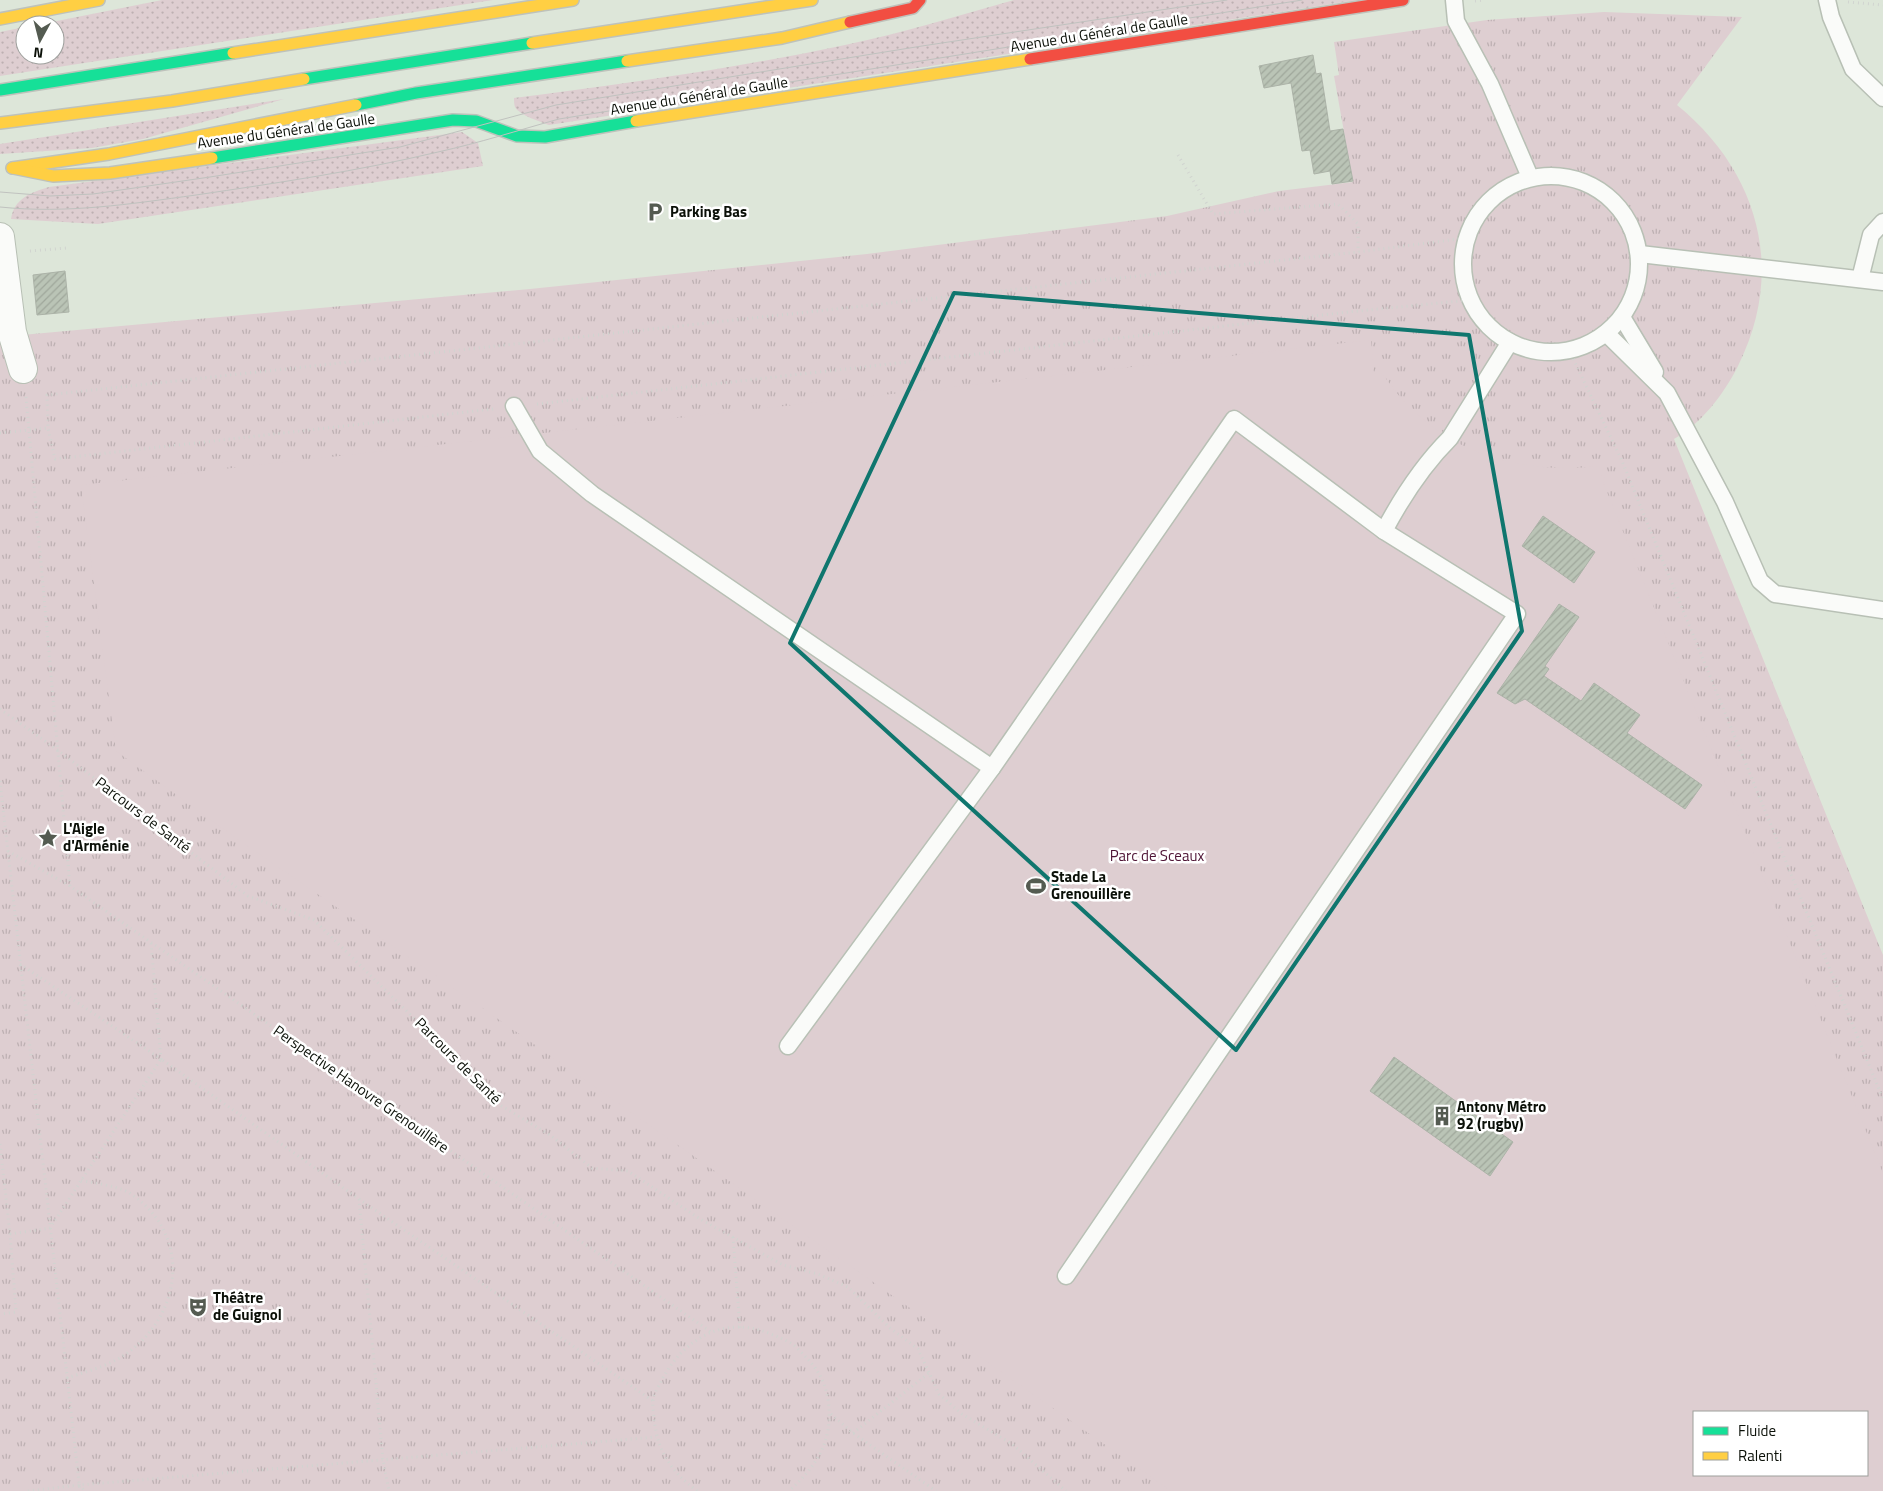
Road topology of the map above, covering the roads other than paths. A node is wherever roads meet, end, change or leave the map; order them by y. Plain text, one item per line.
1 (99, 0) edge
2 (573, 0) edge
3 (812, 0) edge
4 (920, 0) edge
5 (1403, 0) edge
6 (1454, 0) edge
7 (1833, 0) edge
8 (0, 19) edge
9 (0, 90) edge
10 (1883, 98) edge
11 (0, 123) edge
12 (12, 168) junction
13 (0, 169) edge
14 (1530, 177) junction
15 (1883, 222) edge
16 (1, 245) edge
17 (1640, 254) junction
18 (1860, 279) junction
19 (1883, 282) edge
20 (1622, 317) junction
21 (1606, 333) junction
22 (1510, 342) junction
23 (23, 369) road end
24 (1667, 393) junction
25 (514, 406) road end
26 (1384, 531) junction
27 (1883, 610) edge
28 (992, 768) junction
29 (788, 1046) dead end
30 (1066, 1276) dead end

1 - 8 main road
2 - 9 main road
3 - 11 main road
4 - 12 main road
5 - 12 main road, Avenue du Général de Gaulle
6 - 14 lane
7 - 10 lane
12 - 13 main road, Avenue du Général de Gaulle
14 - 17 lane
14 - 22 lane
15 - 18 lane
16 - 23 street
17 - 18 lane
17 - 20 lane
18 - 19 lane
20 - 21 lane
20 - 24 lane
21 - 22 lane
21 - 24 lane
22 - 26 lane
24 - 27 lane
25 - 28 lane
26 - 28 lane
26 - 30 lane
28 - 29 lane

